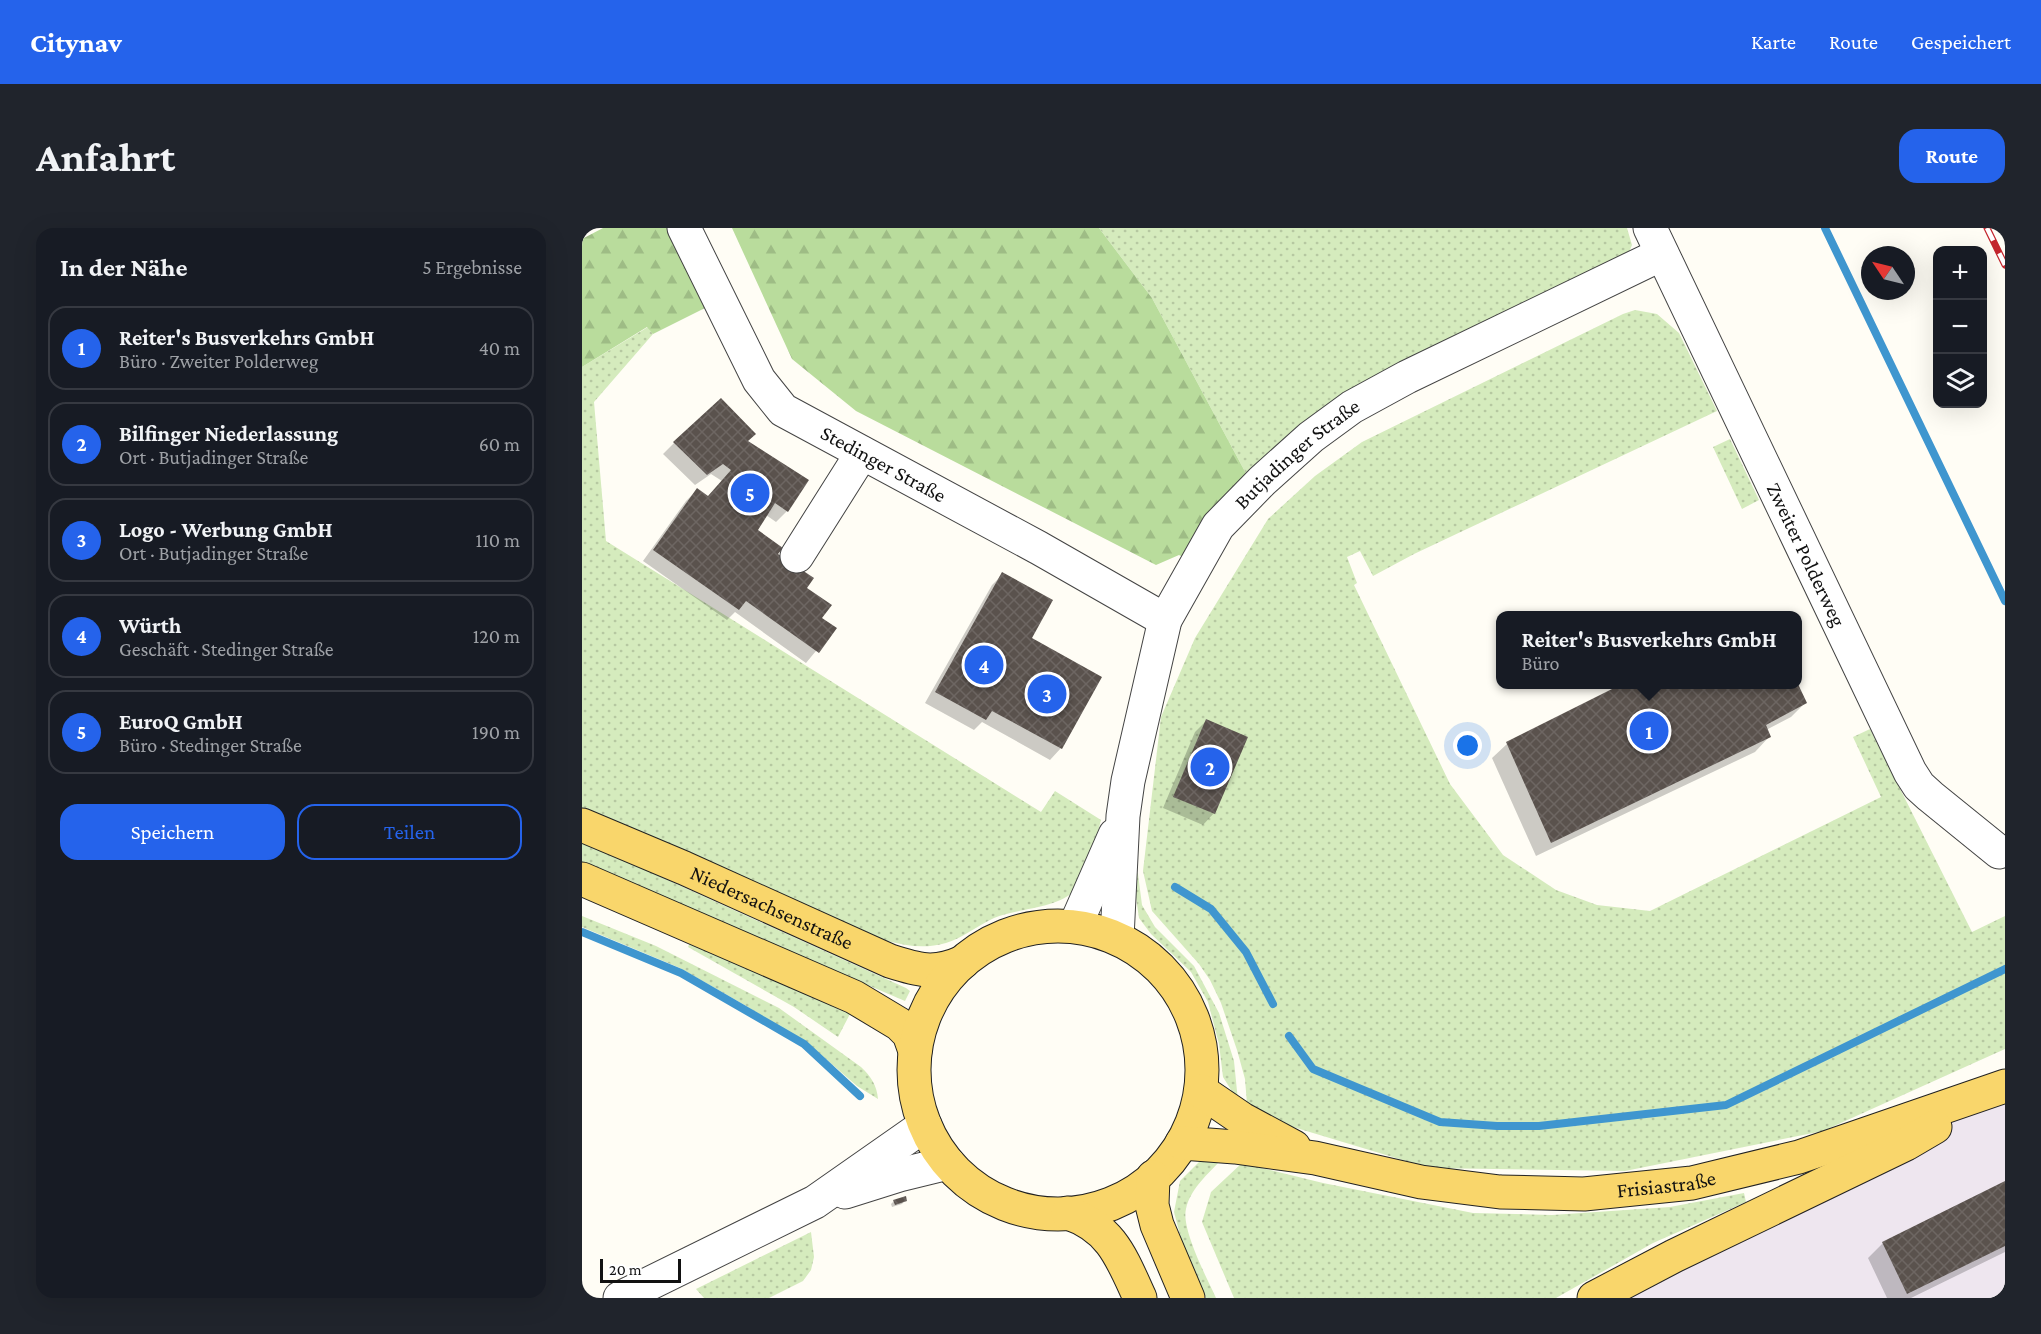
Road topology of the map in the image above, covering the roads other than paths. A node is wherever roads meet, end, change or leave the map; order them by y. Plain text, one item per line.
1 (684, 228) edge
2 (1656, 241) edge
3 (862, 453) junction
4 (797, 556) dead end
5 (1165, 620) junction
6 (1123, 816) junction
7 (582, 825) edge
8 (1999, 852) dead end
9 (582, 879) edge
10 (1074, 926) junction
11 (1117, 938) junction
12 (963, 962) junction
13 (915, 1051) junction
14 (2000, 1088) edge
15 (1201, 1091) junction
16 (925, 1125) junction
17 (1182, 1143) junction
18 (1315, 1158) junction
19 (948, 1163) junction
20 (1154, 1177) junction
21 (815, 1202) junction
22 (1068, 1213) junction
23 (620, 1298) edge
24 (1140, 1298) edge
25 (1188, 1298) edge
26 (1594, 1298) edge

1 - 3 street, Stedinger Straße
2 - 5 street, Butjadinger Straße
2 - 8 street, Zweiter Polderweg
3 - 4 street
3 - 5 street, Stedinger Straße
5 - 6 street, Butjadinger Straße
6 - 10 street, Butjadinger Straße
6 - 11 street, Butjadinger Straße
7 - 12 main road, Niedersachsenstraße
9 - 13 main road
10 - 11 main road, Niedersachsenstraße
10 - 12 main road, Niedersachsenstraße
11 - 15 main road, Niedersachsenstraße
12 - 13 main road, Niedersachsenstraße
13 - 16 main road, Niedersachsenstraße
14 - 18 main road, Frisiastraße
14 - 26 main road
15 - 17 main road, Niedersachsenstraße
15 - 18 main road, Frisiastraße
16 - 19 main road, Niedersachsenstraße
16 - 21 street
17 - 18 main road, Frisiastraße
17 - 20 main road, Niedersachsenstraße
19 - 21 street
19 - 22 main road, Niedersachsenstraße
20 - 22 main road, Niedersachsenstraße
20 - 25 main road
21 - 23 street
22 - 24 main road, Niedersachsenstraße

